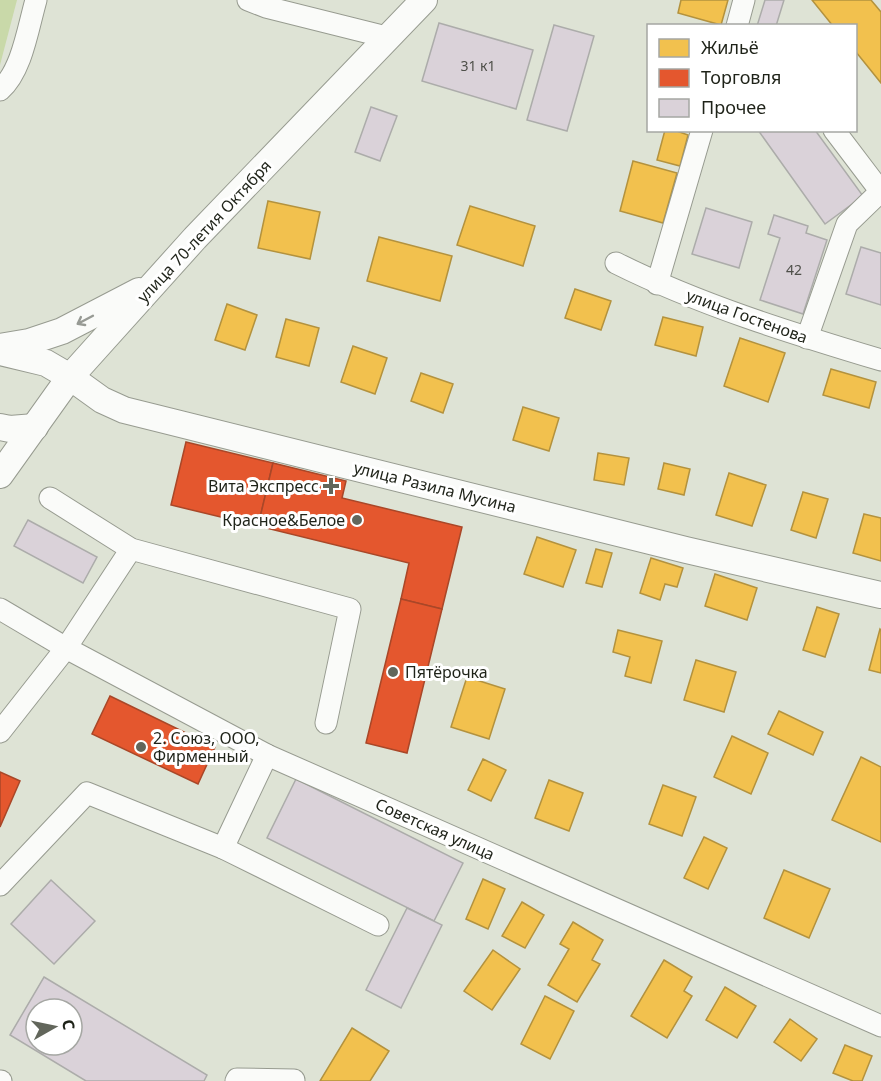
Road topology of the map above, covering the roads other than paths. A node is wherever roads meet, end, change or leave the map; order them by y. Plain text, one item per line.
1 (36, 0) edge
2 (248, 0) edge
3 (424, 0) edge
4 (744, 0) edge
5 (298, 8) edge
6 (738, 24) edge
7 (386, 37) junction
8 (0, 90) edge
9 (701, 132) edge
10 (836, 132) edge
11 (881, 191) edge
12 (616, 263) dead end
13 (155, 283) junction
14 (657, 284) junction
15 (807, 338) junction
16 (0, 350) edge
17 (881, 360) edge
18 (70, 377) junction
19 (0, 427) edge
20 (35, 427) junction
21 (0, 475) edge
22 (50, 498) dead end
23 (131, 549) junction
24 (881, 595) edge
25 (0, 609) edge
26 (66, 648) junction
27 (326, 723) dead end
28 (0, 732) edge
29 (267, 754) junction
30 (223, 848) junction
31 (0, 885) edge
32 (378, 925) dead end
33 (881, 1026) edge
34 (294, 1080) edge
35 (236, 1081) edge

1 - 8 street
2 - 5 street
3 - 7 main road, улица 70-летия Октября
4 - 6 street
5 - 7 street
7 - 13 main road, улица 70-летия Октября
9 - 14 street
10 - 11 street
11 - 15 street
12 - 14 street, улица Гостенова
13 -> 16 main road
13 - 18 main road, улица 70-летия Октября
14 - 15 street, улица Гостенова
15 - 17 street, улица Гостенова
16 - 18 main road, улица Разила Мусина
18 - 20 main road, улица 70-летия Октября
18 - 24 main road, улица Разила Мусина
19 - 20 main road
20 - 21 main road, улица 70-летия Октября
22 - 23 street
23 - 26 street
23 - 27 street
25 - 26 street, Советская улица
26 - 28 street
26 - 29 street, Советская улица
29 - 30 street
29 - 33 street, Советская улица
30 - 31 street
30 - 32 street
34 - 35 street

